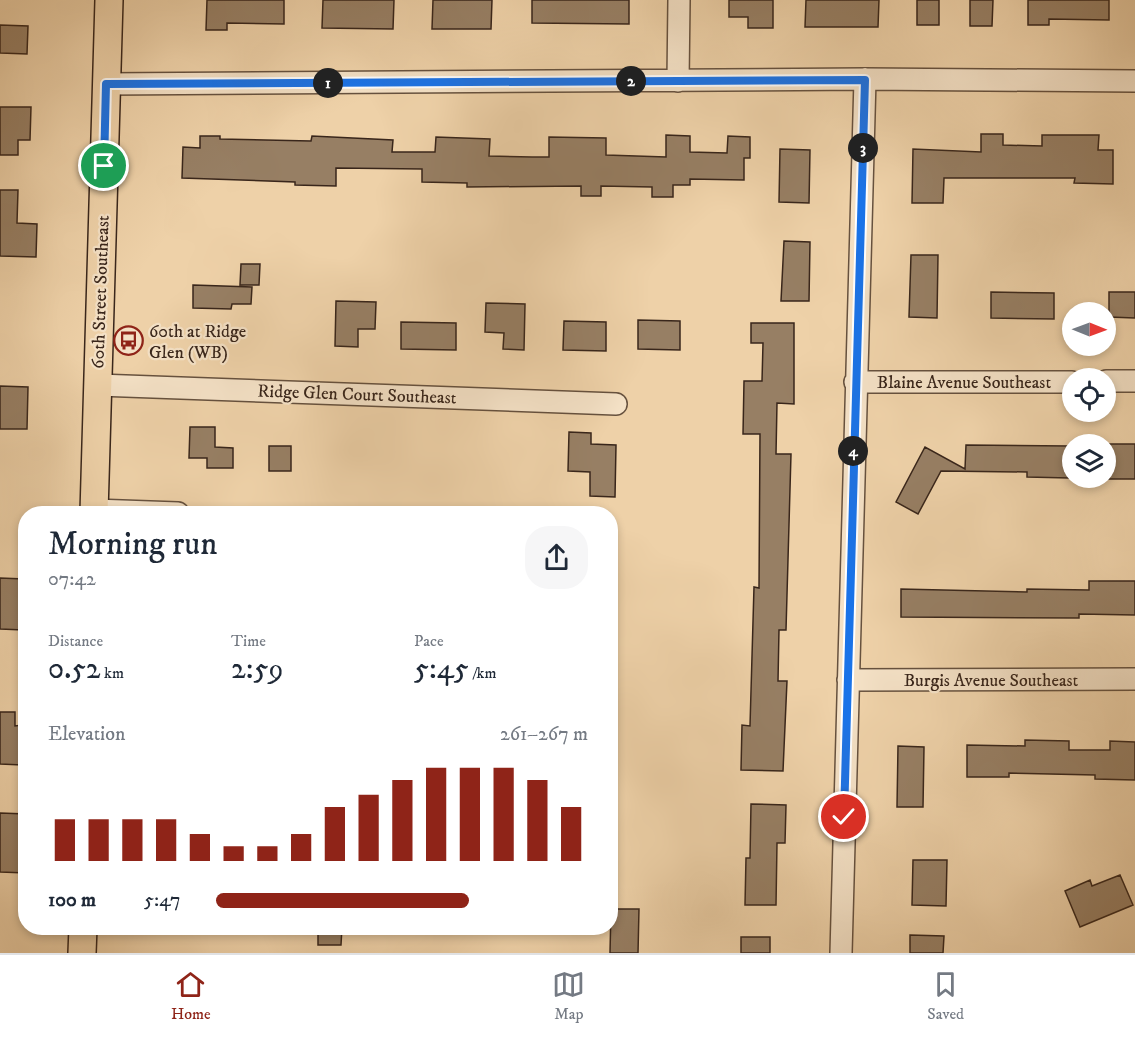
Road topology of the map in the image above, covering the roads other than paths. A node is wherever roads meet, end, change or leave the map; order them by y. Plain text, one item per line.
1 (109, 0) edge
2 (679, 0) edge
3 (865, 80) junction
4 (678, 81) junction
5 (1135, 81) edge
6 (106, 84) junction
7 (1116, 381) edge
8 (1135, 381) edge
9 (855, 382) junction
10 (1062, 382) edge
11 (98, 385) junction
12 (616, 404) dead end
13 (94, 506) edge
14 (1135, 679) edge
15 (848, 680) junction
16 (83, 935) edge
17 (82, 953) edge
18 (841, 953) edge

1 - 6 main road, 60th Street Southeast
2 - 4 street
3 - 4 street
3 - 5 street
3 - 9 street
4 - 6 street
6 - 11 main road, 60th Street Southeast
7 - 8 street
9 - 10 street, Blaine Avenue Southeast
9 - 15 street
11 - 12 street, Ridge Glen Court Southeast
11 - 13 main road, 60th Street Southeast
14 - 15 street, Burgis Avenue Southeast
15 - 18 street
16 - 17 main road

